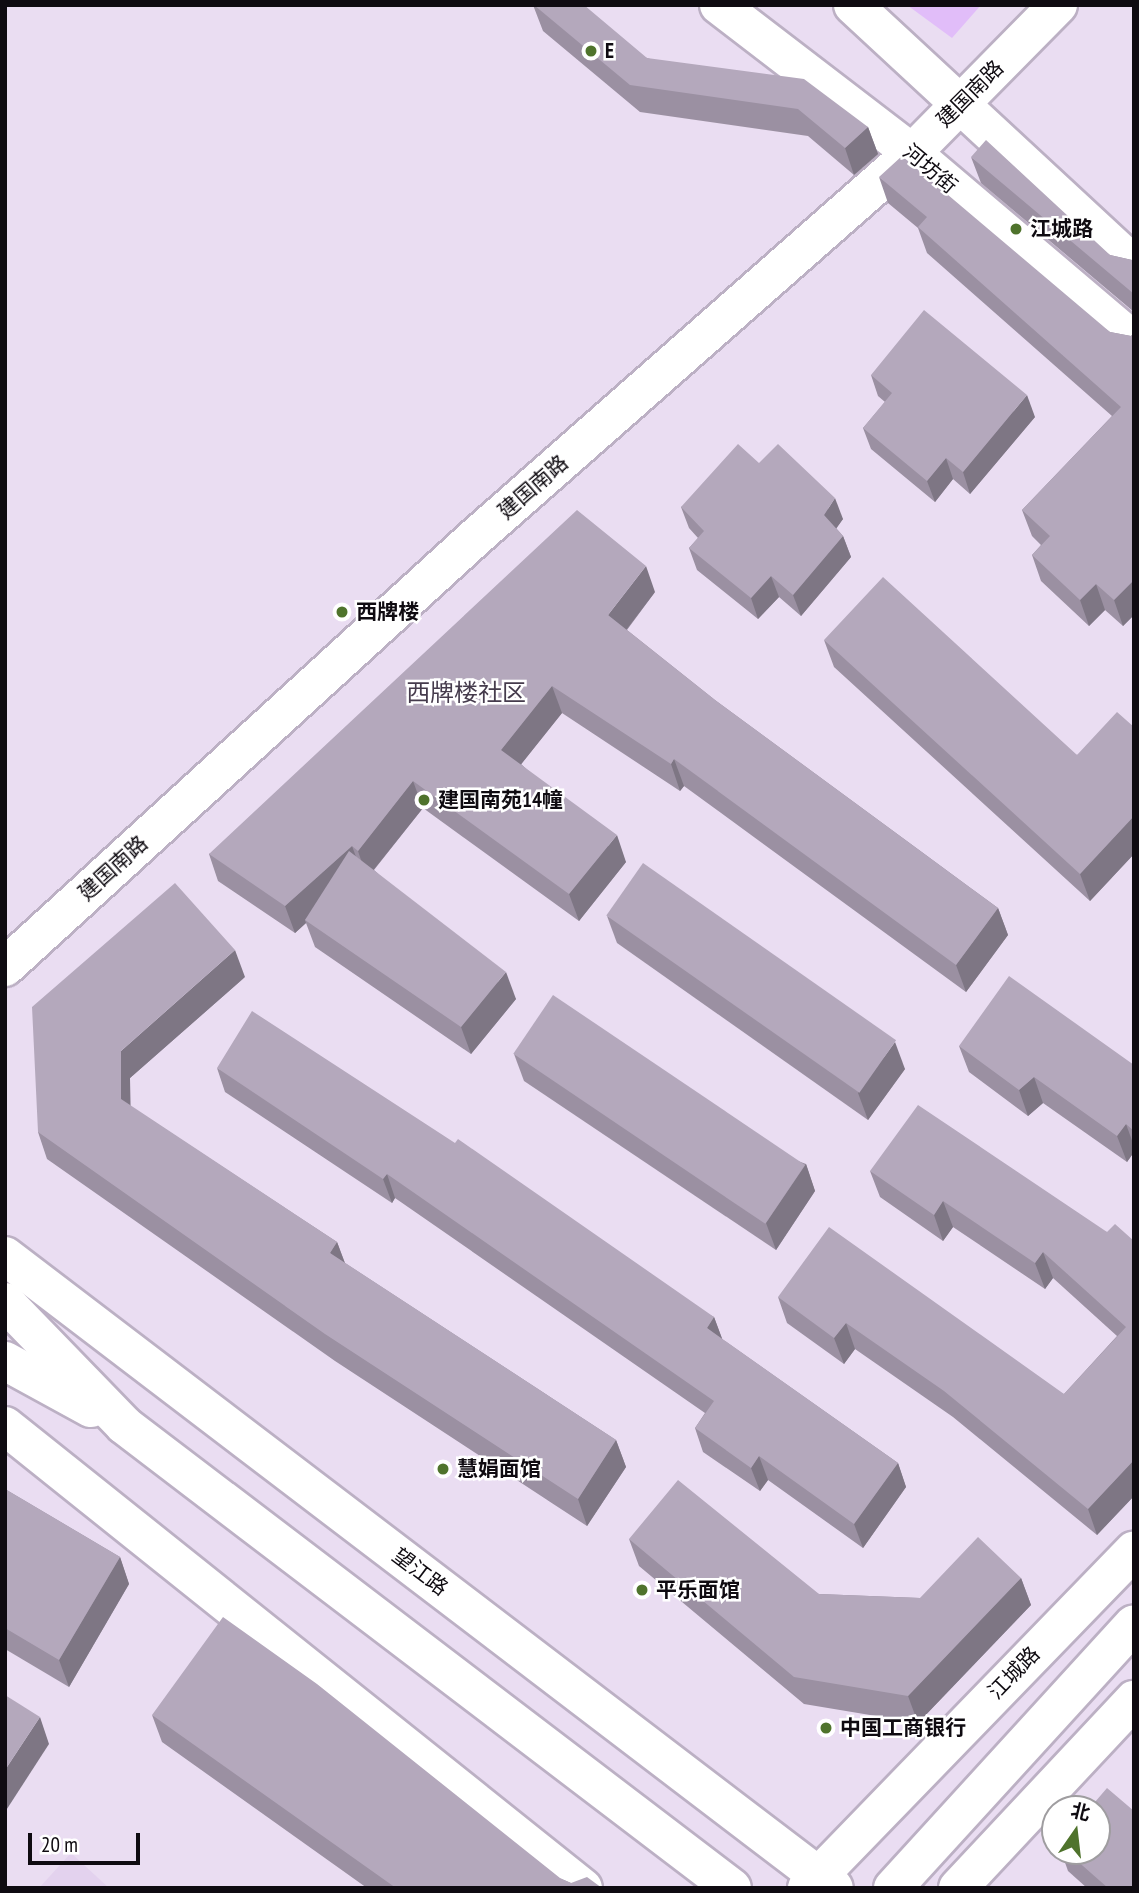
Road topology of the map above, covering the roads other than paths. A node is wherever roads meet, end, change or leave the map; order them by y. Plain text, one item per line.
1 (719, 5) edge
2 (853, 5) edge
3 (1058, 5) edge
4 (962, 102) junction
5 (912, 153) junction
6 (1134, 265) edge
7 (1134, 341) edge
8 (5, 967) edge
9 (5, 1256) edge
10 (5, 1302) edge
11 (5, 1362) edge
12 (124, 1425) junction
13 (5, 1426) edge
14 (1134, 1550) edge
15 (1134, 1624) edge
16 (1134, 1700) edge
17 (820, 1883) edge
18 (583, 1888) edge
19 (732, 1888) edge
20 (893, 1888) edge
21 (958, 1888) edge

1 - 5 street, 河坊街
2 - 4 street
3 - 4 street, 建国南路
4 - 5 street, 建国南路
4 - 6 street
5 - 7 street, 河坊街
5 - 8 street, 建国南路
9 - 17 street, 望江路
10 - 12 street
11 - 12 street
12 - 19 street
13 - 18 street
14 - 17 street, 江城路
15 - 20 street
16 - 21 street

